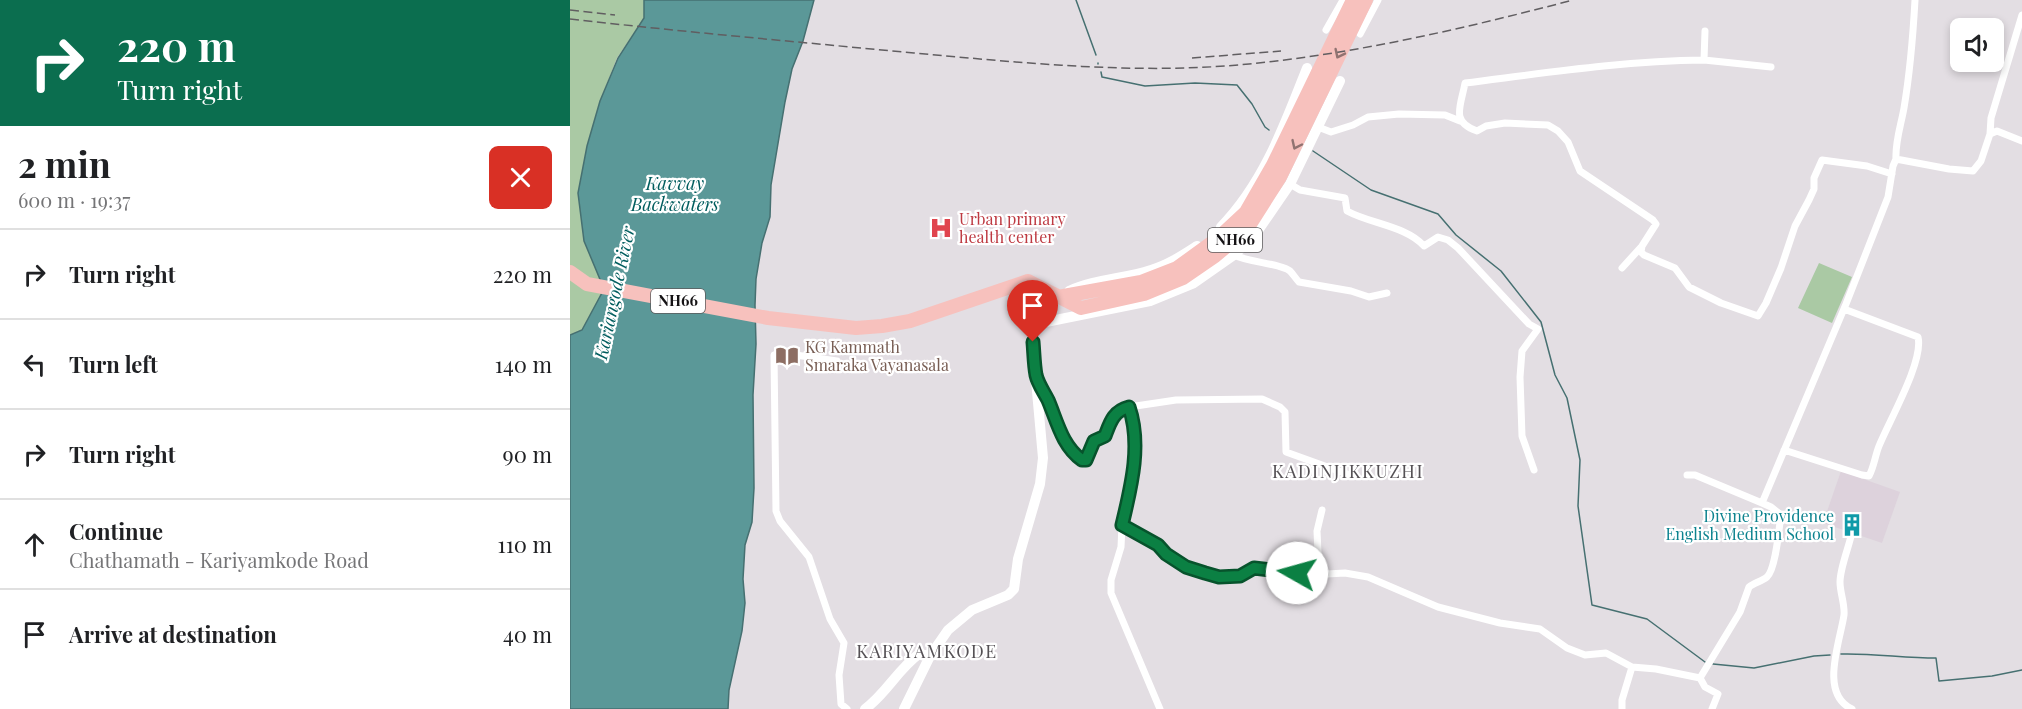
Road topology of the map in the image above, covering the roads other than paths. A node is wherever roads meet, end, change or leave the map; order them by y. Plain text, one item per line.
1 (1343, 0) edge
2 (1353, 0) edge
3 (1366, 0) edge
4 (1378, 0) edge
5 (1915, 0) edge
6 (2022, 15) edge
7 (1326, 30) dead end
8 (1705, 31) dead end
9 (1360, 34) dead end
10 (1704, 60) junction
11 (1771, 67) dead end
12 (1307, 68) dead end
13 (1340, 81) dead end
14 (1315, 92) junction
15 (1458, 118) junction
16 (1318, 127) junction
17 (1990, 134) junction
18 (2022, 141) edge
19 (1896, 159) junction
20 (1892, 174) junction
21 (1290, 184) junction
22 (1642, 246) junction
23 (1234, 255) junction
24 (1622, 268) dead end
25 (570, 273) edge
26 (1387, 293) dead end
27 (1058, 297) junction
28 (1844, 309) junction
29 (837, 361) dead end
30 (1036, 378) junction
31 (1129, 407) junction
32 (1784, 450) junction
33 (1534, 470) dead end
34 (1347, 474) dead end
35 (1687, 475) dead end
36 (1762, 503) junction
37 (1322, 510) dead end
38 (1122, 525) junction
39 (1852, 532) dead end
40 (1319, 574) junction
41 (930, 656) junction
42 (1632, 667) junction
43 (1700, 678) junction
44 (847, 709) edge
45 (865, 709) edge
46 (904, 709) edge
47 (1160, 709) edge
48 (1622, 709) edge
49 (1712, 709) edge
50 (1852, 709) edge

1 - 7 street
2 - 14 highway, NH66
3 -> 14 highway, NH66
4 - 9 street
5 - 19 street
6 - 17 street
8 - 10 street
10 - 11 street
10 - 15 street
12 - 27 street
13 - 16 street
14 - 27 highway, NH66
14 -> 27 highway, NH66
15 - 16 street
15 - 22 street
16 - 21 street
17 - 18 street
17 - 19 street
19 - 20 street
20 - 22 street
20 - 28 street
21 - 23 street
21 - 33 street
22 - 24 street
23 - 26 street
23 - 30 street
25 - 27 highway, NH66
28 - 32 street
28 - 32 street
29 - 44 street
30 - 31 street
30 - 41 street
31 - 34 street
31 - 38 street
32 - 36 street
35 - 36 street
36 - 43 street
37 - 40 street
38 - 40 street
38 - 47 street
39 - 50 street
40 - 42 street
41 - 45 street
41 - 46 street
42 - 43 street
42 - 48 street
43 - 49 street

